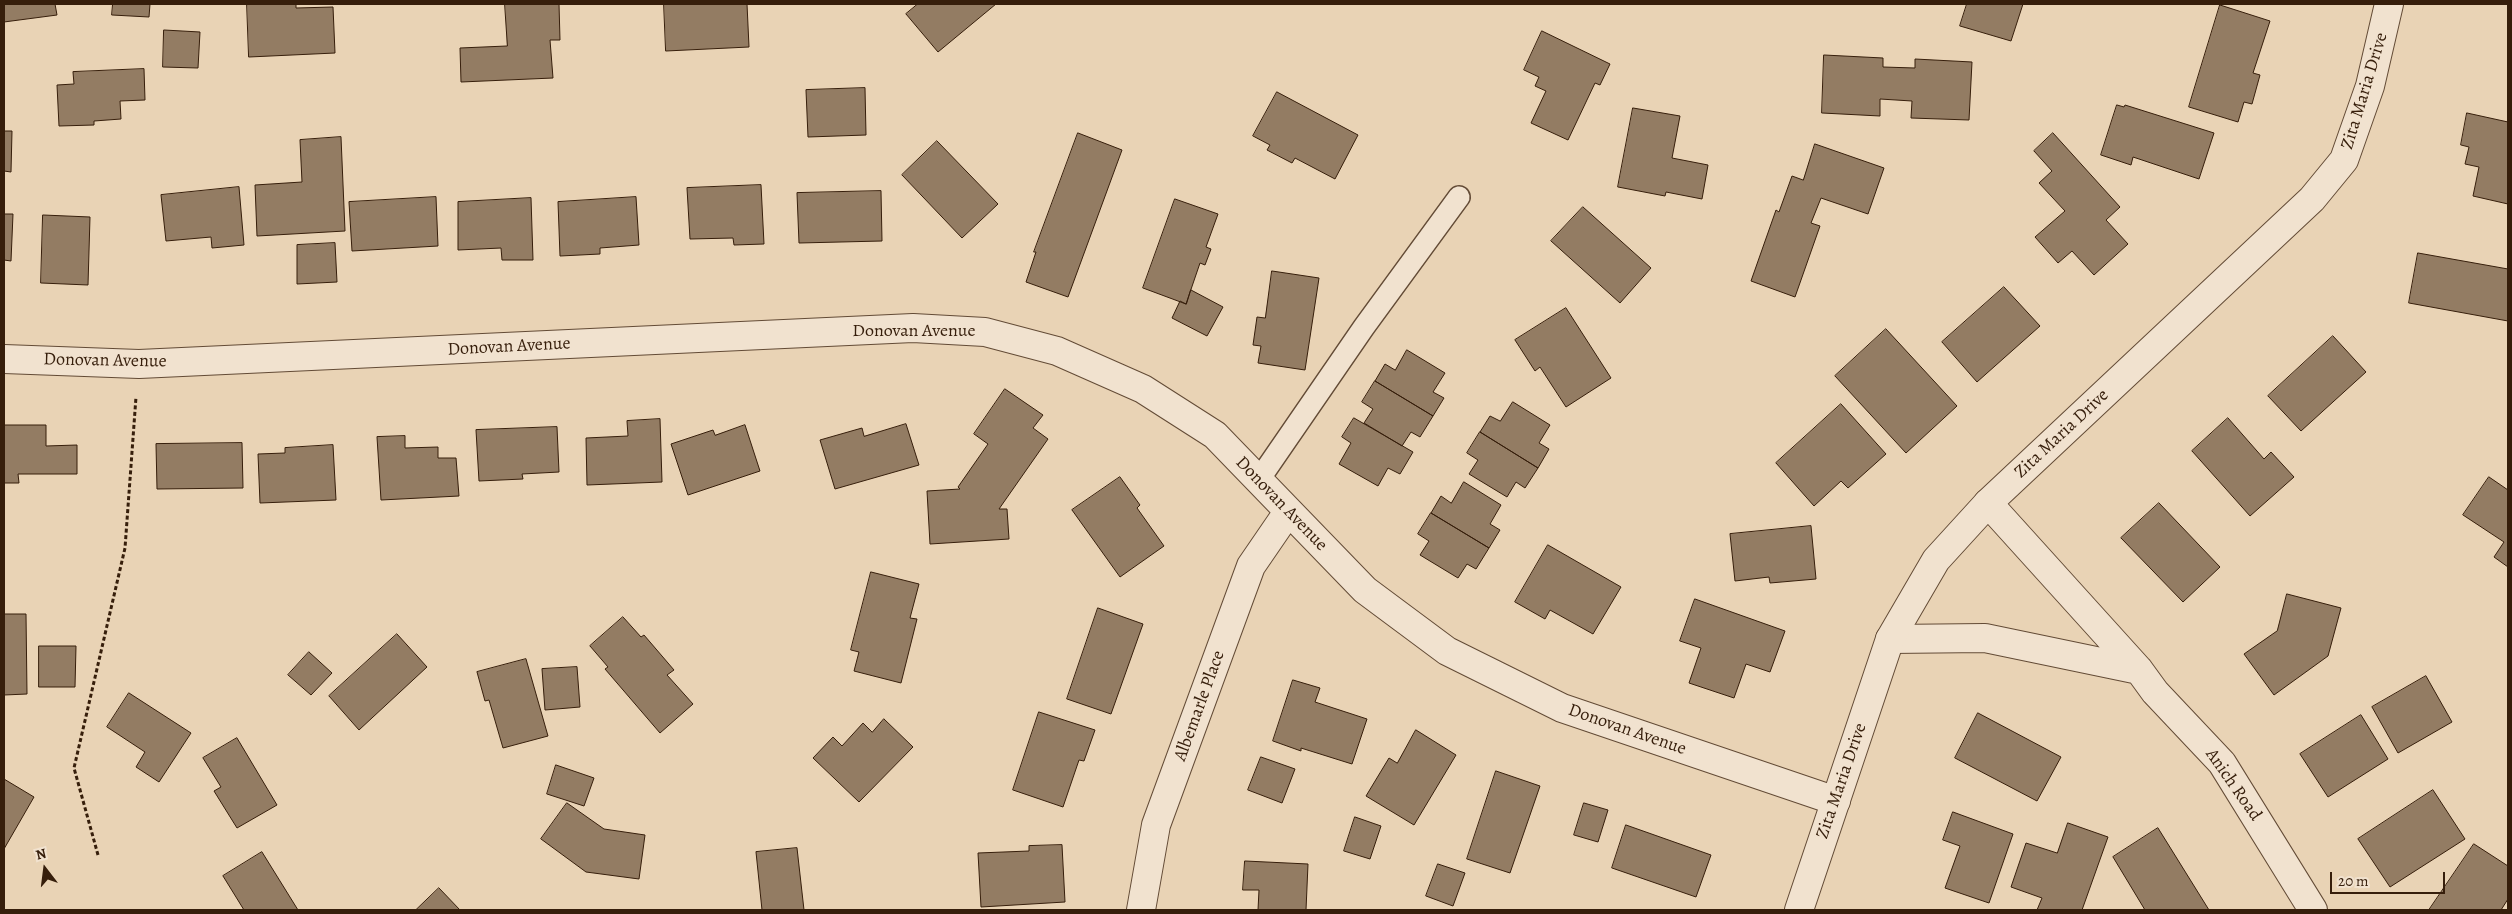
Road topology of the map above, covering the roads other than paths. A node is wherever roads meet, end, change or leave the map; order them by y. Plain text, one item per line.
1 (2389, 4) edge
2 (1459, 197) dead end
3 (4, 359) edge
4 (1258, 480) junction
5 (1988, 504) junction
6 (1288, 512) junction
7 (1890, 639) junction
8 (2139, 670) junction
9 (1836, 801) junction
10 (1140, 910) edge
11 (1798, 910) edge
12 (2313, 910) edge

1 - 5 street, Zita Maria Drive
2 - 4 lane
3 - 4 street, Donovan Avenue
4 - 6 street, Donovan Avenue
5 - 7 street, Zita Maria Drive
5 - 8 street, Anich Road
6 - 9 street, Donovan Avenue
6 - 10 street, Albemarle Place
7 - 8 street
7 - 9 street, Zita Maria Drive
8 - 12 street, Anich Road
9 - 11 street, Zita Maria Drive

